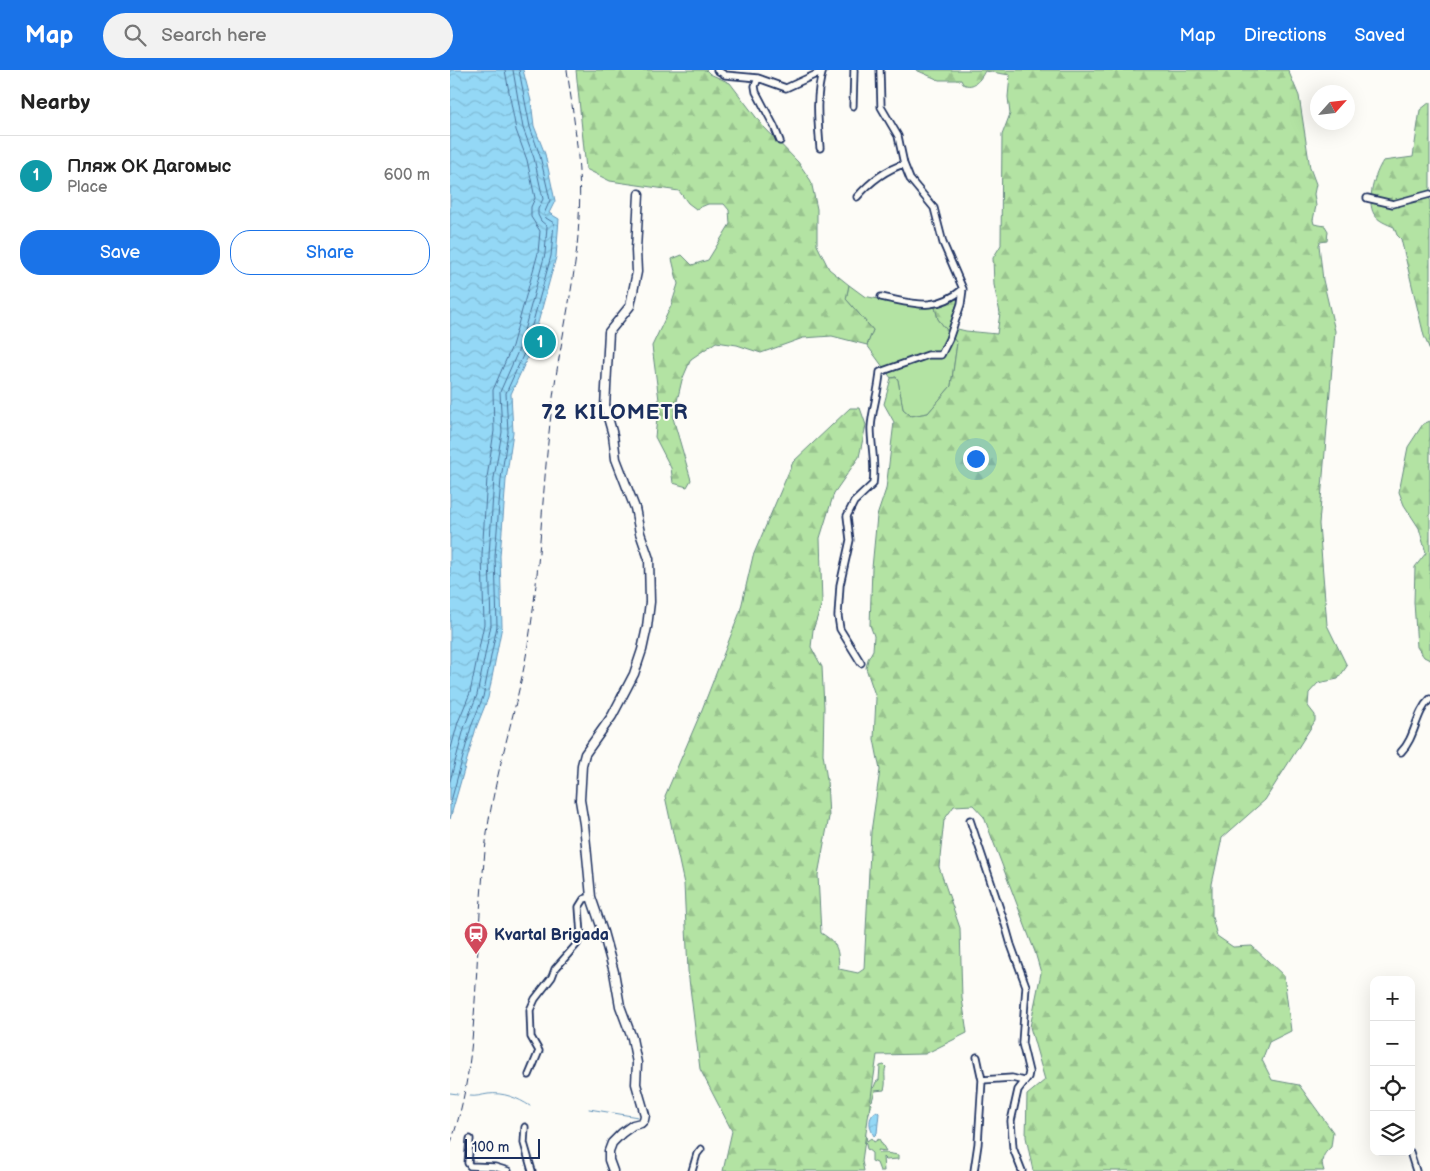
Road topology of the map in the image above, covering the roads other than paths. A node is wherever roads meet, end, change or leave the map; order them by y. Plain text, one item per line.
1 (717, 70) edge
2 (823, 70) edge
3 (854, 70) edge
4 (880, 70) edge
5 (758, 78) junction
6 (853, 106) dead end
7 (780, 141) dead end
8 (820, 148) dead end
9 (904, 164) junction
10 (639, 194) dead end
11 (1430, 194) edge
12 (857, 197) dead end
13 (1367, 198) dead end
14 (963, 289) junction
15 (881, 297) dead end
16 (861, 663) dead end
17 (1430, 699) edge
18 (1401, 752) dead end
19 (970, 820) dead end
20 (591, 897) junction
21 (977, 1057) dead end
22 (529, 1075) dead end
23 (982, 1080) junction
24 (1024, 1081) junction
25 (525, 1127) dead end
26 (470, 1139) dead end
27 (702, 1149) dead end
28 (1411, 1156) edge
29 (489, 1169) edge
30 (508, 1171) edge
31 (532, 1171) edge
32 (613, 1171) edge
33 (692, 1171) edge
34 (974, 1171) edge
35 (1022, 1171) edge
36 (1416, 1171) edge

1 - 5 street
2 - 5 street
2 - 8 street
3 - 6 street
4 - 9 street
5 - 7 street
9 - 12 street
9 - 14 street
10 - 20 street
11 - 13 street
14 - 15 street
14 - 16 street
17 - 18 street
19 - 24 street
20 - 22 street
20 - 32 street
21 - 23 street
23 - 24 street
23 - 34 street
24 - 35 street
25 - 31 street
26 - 29 street
27 - 33 street
28 - 36 street
29 - 30 street

